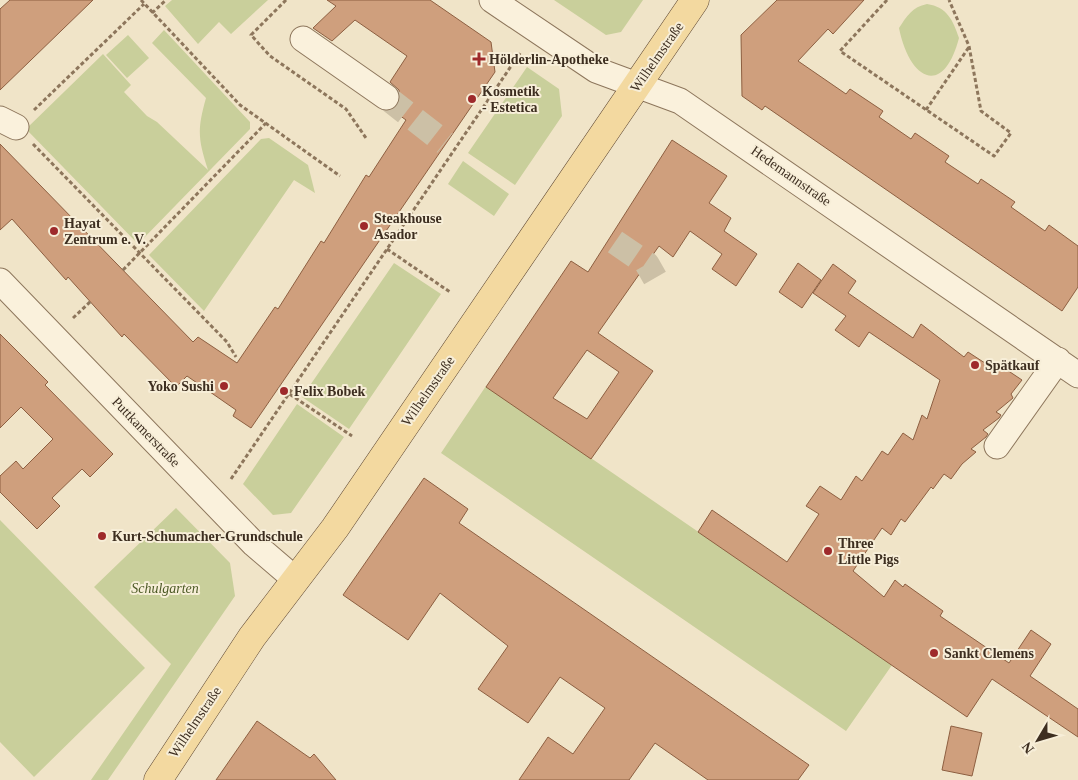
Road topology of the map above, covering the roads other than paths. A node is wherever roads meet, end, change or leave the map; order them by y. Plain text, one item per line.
1 (492, 0) edge
2 (695, 0) edge
3 (303, 39) dead end
4 (637, 84) junction
5 (386, 97) tunnel mouth
6 (0, 281) edge
7 (1058, 360) junction
8 (1078, 375) edge
9 (997, 446) dead end
10 (296, 580) junction
11 (158, 780) edge

1 - 4 street, Hedemannstraße
2 - 4 main road, Wilhelmstraße
3 - 5 street
4 - 7 street, Hedemannstraße
4 - 10 main road, Wilhelmstraße
6 - 10 street, Puttkamerstraße
7 - 8 street, Hedemannstraße
7 - 9 street
10 - 11 main road, Wilhelmstraße

